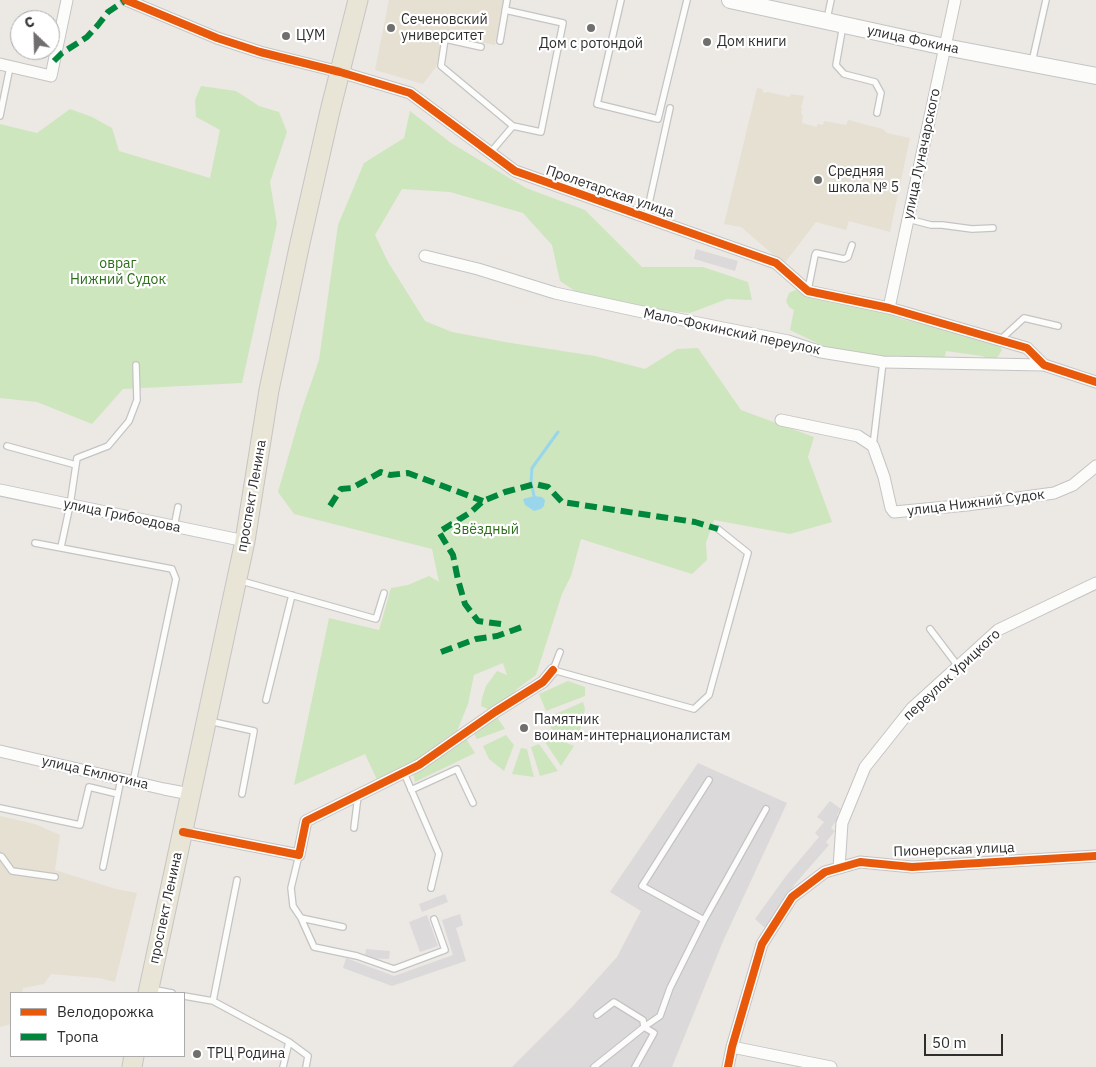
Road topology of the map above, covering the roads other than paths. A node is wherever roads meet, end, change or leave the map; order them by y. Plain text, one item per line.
1 (66, 0) edge
2 (126, 0) edge
3 (358, 0) edge
4 (507, 0) edge
5 (621, 0) edge
6 (687, 0) edge
7 (730, 0) edge
8 (830, 0) edge
9 (955, 0) edge
10 (1047, 0) edge
11 (506, 10) junction
12 (826, 21) junction
13 (843, 24) junction
14 (500, 42) dead end
15 (481, 47) dead end
16 (945, 47) junction
17 (1031, 64) junction
18 (5, 65) edge
19 (340, 72) junction
20 (1096, 76) edge
21 (670, 108) dead end
22 (877, 113) dead end
23 (0, 116) edge
24 (513, 126) junction
25 (490, 153) junction
26 (646, 217) junction
27 (908, 219) junction
28 (993, 228) dead end
29 (852, 245) dead end
30 (425, 256) dead end
31 (808, 292) junction
32 (889, 308) junction
33 (1058, 326) dead end
34 (1000, 340) junction
35 (883, 362) junction
36 (1044, 364) junction
37 (136, 365) dead end
38 (1096, 382) edge
39 (781, 420) dead end
40 (7, 446) dead end
41 (873, 446) junction
42 (76, 465) junction
43 (1096, 466) edge
44 (0, 490) edge
45 (70, 505) junction
46 (178, 507) dead end
47 (174, 527) junction
48 (718, 529) dead end
49 (244, 541) junction
50 (35, 543) dead end
51 (61, 547) junction
52 (236, 579) junction
53 (1096, 583) edge
54 (384, 593) dead end
55 (292, 595) junction
56 (930, 629) dead end
57 (560, 652) dead end
58 (958, 666) junction
59 (553, 670) junction
60 (266, 700) dead end
61 (206, 721) junction
62 (0, 751) edge
63 (404, 773) junction
64 (121, 779) junction
65 (709, 780) dead end
66 (133, 782) junction
67 (411, 790) junction
68 (118, 794) junction
69 (190, 794) junction
70 (242, 794) dead end
71 (358, 795) junction
72 (473, 802) dead end
73 (0, 808) edge
74 (766, 809) dead end
75 (354, 828) dead end
76 (183, 832) junction
77 (299, 855) junction
78 (0, 856) edge
79 (1096, 856) edge
80 (103, 867) dead end
81 (839, 868) junction
82 (55, 877) dead end
83 (237, 880) dead end
84 (431, 888) dead end
85 (301, 918) junction
86 (434, 919) dead end
87 (704, 920) junction
88 (343, 927) dead end
89 (148, 991) edge
90 (185, 996) edge
91 (213, 1001) junction
92 (596, 1014) dead end
93 (644, 1027) junction
94 (289, 1042) junction
95 (732, 1047) junction
96 (283, 1067) edge
97 (306, 1067) edge
98 (594, 1067) edge
99 (635, 1067) edge
100 (728, 1067) edge
101 (830, 1067) edge

1 - 18 street
2 - 19 street, Пролетарская улица
3 - 19 main road, проспект Ленина
4 - 11 lane
5 - 6 lane
7 - 12 main road, улица Фокина
8 - 12 lane
9 - 16 street, улица Луначарского
10 - 17 lane
11 - 14 lane
11 - 24 lane
12 - 13 main road, улица Фокина
13 - 16 main road, улица Фокина
13 - 22 lane
15 - 24 lane
16 - 17 main road, улица Фокина
16 - 27 street, улица Луначарского
17 - 20 main road, улица Фокина
18 - 23 lane
19 - 25 street, Пролетарская улица
19 - 49 main road, проспект Ленина
21 - 26 lane
24 - 25 lane
25 - 26 street, Пролетарская улица
26 - 31 street, Пролетарская улица
27 - 28 lane
27 - 32 street, улица Луначарского
29 - 31 lane
30 - 35 street, Мало-Фокинский переулок
31 - 32 street
32 - 34 street
33 - 34 lane
34 - 36 street
35 - 36 street, Мало-Фокинский переулок
35 - 41 lane
36 - 38 street
37 - 42 lane
39 - 41 street
40 - 42 lane
41 - 43 street, улица Нижний Судок
42 - 45 lane
44 - 45 street, улица Грибоедова
45 - 47 street, улица Грибоедова
45 - 51 lane
46 - 47 lane
47 - 49 street, улица Грибоедова
48 - 59 lane
49 - 52 main road, проспект Ленина
50 - 51 lane
51 - 66 lane
52 - 55 lane
52 - 61 main road, проспект Ленина
53 - 58 street, переулок Урицкого
54 - 55 lane
55 - 60 lane
56 - 58 lane
57 - 59 lane
58 - 81 street, переулок Урицкого
59 - 63 street
61 - 69 main road, проспект Ленина
61 - 70 lane
62 - 64 street, улица Емлютина
63 - 67 lane
63 - 71 street
64 - 66 street, улица Емлютина
64 - 68 lane
65 - 87 lane
66 - 69 street, улица Емлютина
67 - 72 lane
67 - 84 lane
68 - 73 lane
68 - 80 lane
69 - 76 main road, проспект Ленина
71 - 75 lane
71 - 77 street
74 - 87 lane
76 - 77 street
76 - 89 main road, проспект Ленина
77 - 85 lane
78 - 82 lane
79 - 81 street, Пионерская улица
81 - 95 street, Пионерская улица
83 - 91 lane
85 - 86 lane
85 - 88 lane
87 - 93 lane
90 - 91 lane
91 - 94 lane
92 - 93 lane
93 - 98 lane
93 - 99 lane
94 - 96 lane
94 - 97 lane
95 - 100 street
95 - 101 street

